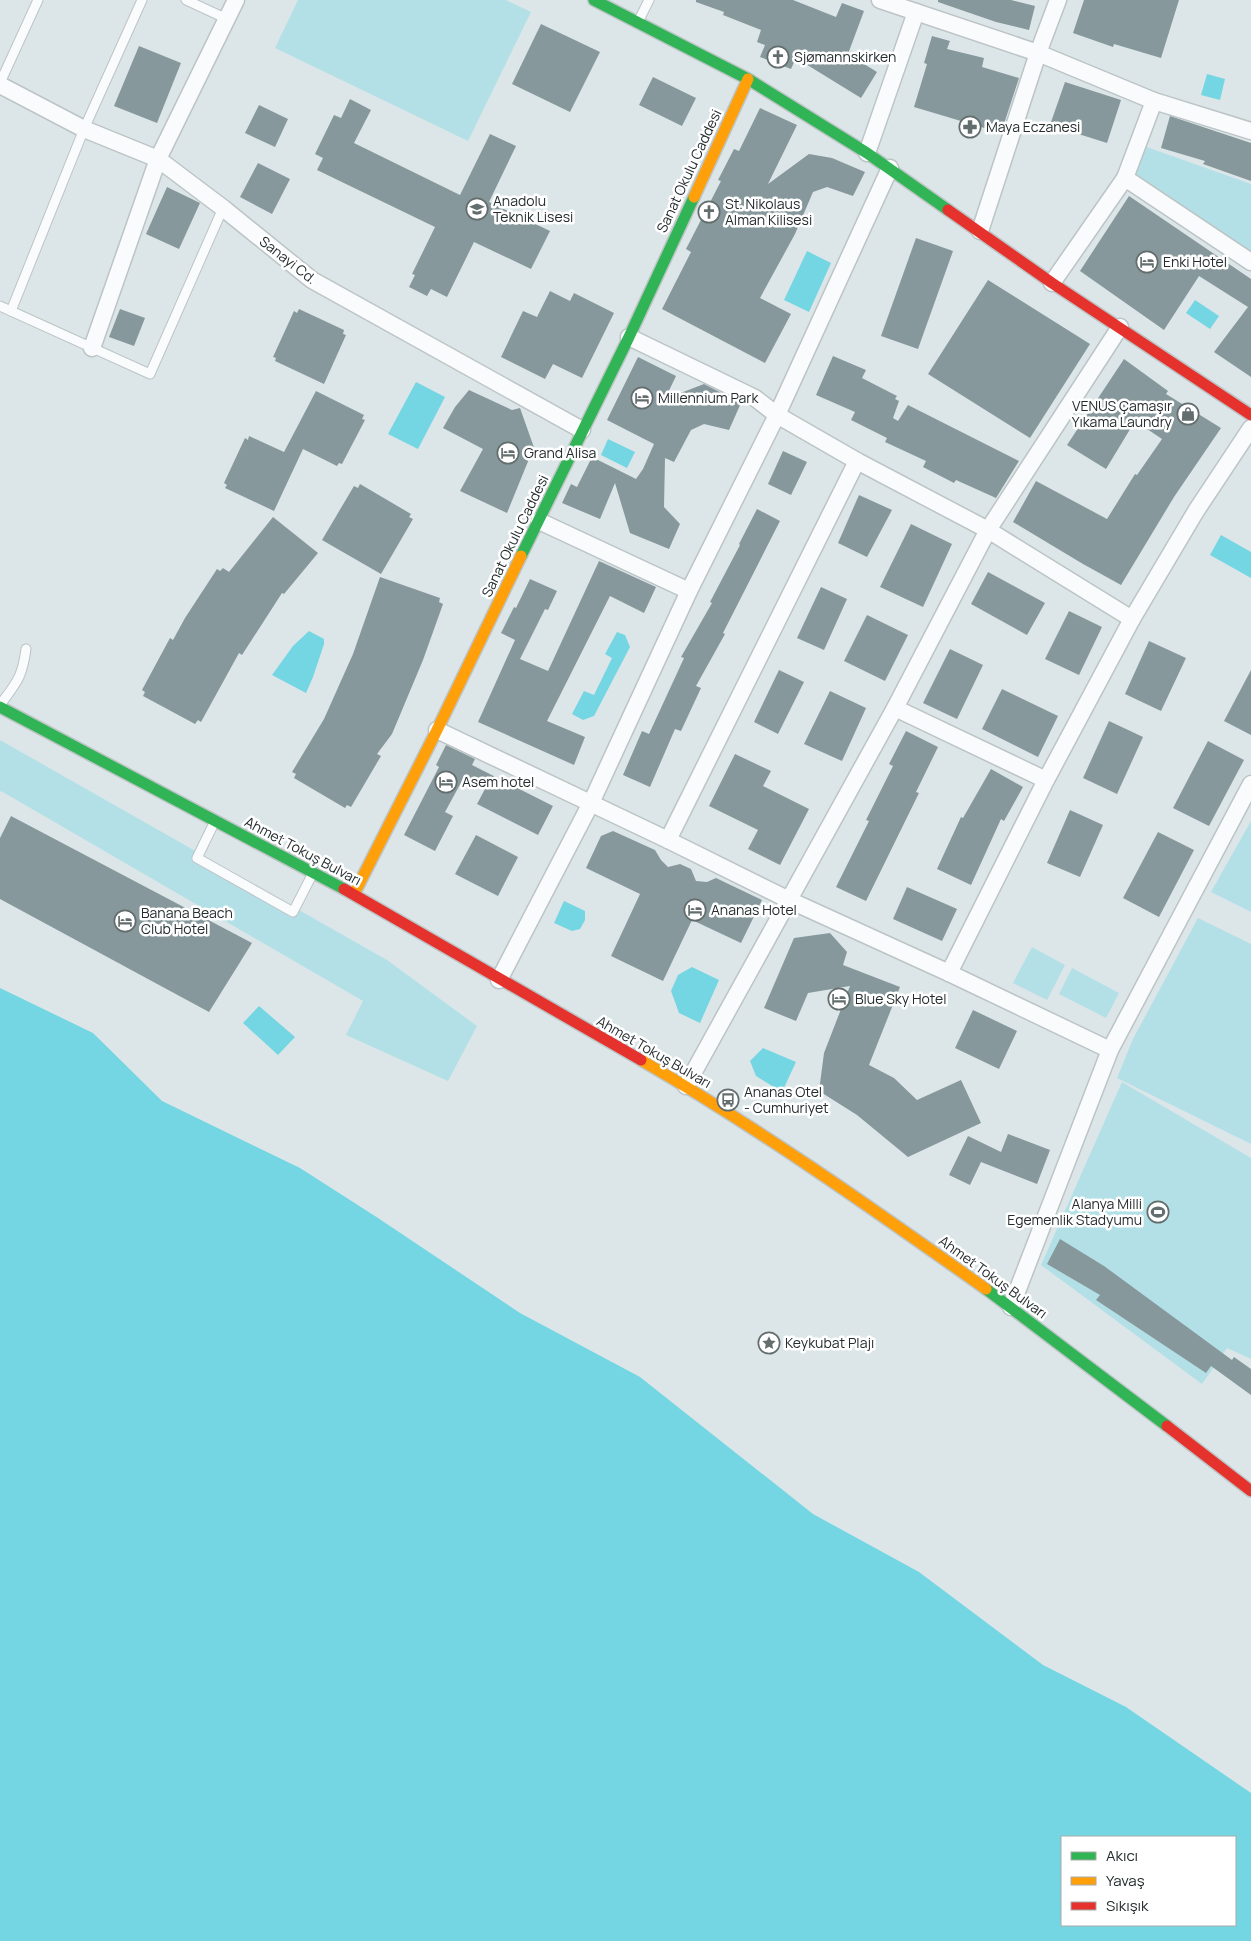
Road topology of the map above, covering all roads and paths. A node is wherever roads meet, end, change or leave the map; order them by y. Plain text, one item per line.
1 (38, 0) edge
2 (142, 0) edge
3 (186, 0) edge
4 (236, 0) edge
5 (594, 0) edge
6 (648, 0) edge
7 (880, 0) edge
8 (1058, 0) edge
9 (916, 12) junction
10 (227, 19) junction
11 (638, 22) junction
12 (1038, 53) junction
13 (748, 79) junction
14 (0, 84) edge
15 (1154, 101) junction
16 (84, 129) junction
17 (1251, 131) edge
18 (867, 153) junction
19 (158, 159) junction
20 (890, 168) junction
21 (1125, 178) junction
22 (223, 208) junction
23 (980, 232) junction
24 (1251, 262) edge
25 (1052, 283) junction
26 (0, 306) edge
27 (11, 310) junction
28 (1120, 327) junction
29 (629, 337) junction
30 (92, 348) junction
31 (777, 415) junction
32 (1251, 415) edge
33 (1251, 428) edge
34 (582, 430) junction
35 (857, 461) junction
36 (539, 521) junction
37 (988, 530) junction
38 (688, 590) junction
39 (1132, 619) junction
40 (26, 649) dead end
41 (0, 706) edge
42 (895, 708) junction
43 (437, 730) junction
44 (1046, 780) junction
45 (1251, 784) edge
46 (591, 803) junction
47 (215, 821) junction
48 (668, 840) junction
49 (313, 873) junction
50 (354, 894) junction
51 (790, 900) junction
52 (949, 973) junction
53 (499, 980) junction
54 (1110, 1050) junction
55 (686, 1086) junction
56 (1011, 1307) junction
57 (1251, 1491) edge

1 - 14 lane
2 - 16 lane
3 - 10 lane
4 - 10 street
5 - 11 street
6 - 11 lane
7 - 9 street
8 - 12 street
9 - 12 street
9 - 18 street
10 - 19 street
11 - 13 street
12 - 15 street
12 - 23 street
13 - 18 street
13 - 29 street, Sanat Okulu Caddesi
14 - 16 street, Sanayi Cd.
15 - 17 street
15 - 21 street
16 - 19 street, Sanayi Cd.
16 - 27 lane
18 - 20 street
19 - 22 street, Sanayi Cd.
19 - 30 street
20 - 23 street
20 - 31 street
21 - 24 street
21 - 25 street
22 - 30 lane
22 - 34 street, Sanayi Cd.
23 - 25 street
25 - 28 street
26 - 27 lane
27 - 30 lane
28 - 32 street
28 - 37 street
29 - 31 street
29 - 34 street, Sanat Okulu Caddesi
31 - 35 street
31 - 38 street
33 - 39 street
34 - 36 street, Sanat Okulu Caddesi
35 - 37 street
35 - 48 street
36 - 38 street
36 - 43 street, Sanat Okulu Caddesi
37 - 39 street
37 - 42 street
38 - 46 street
39 - 44 street
40 - 41 lane
41 - 47 street, Ahmet Tokuş Bulvarı
42 - 44 street
42 - 51 street
43 - 46 street
43 - 50 street, Sanat Okulu Caddesi
44 - 52 street
45 - 54 street
46 - 48 street
46 - 53 street
47 - 49 street, Ahmet Tokuş Bulvarı
47 - 49 lane
48 - 51 street
49 - 50 street, Ahmet Tokuş Bulvarı
50 - 53 street, Ahmet Tokuş Bulvarı
51 - 52 street
51 - 55 street
52 - 54 street
53 - 55 street, Ahmet Tokuş Bulvarı
54 - 56 street
55 - 56 street, Ahmet Tokuş Bulvarı
56 - 57 street, Ahmet Tokuş Bulvarı

